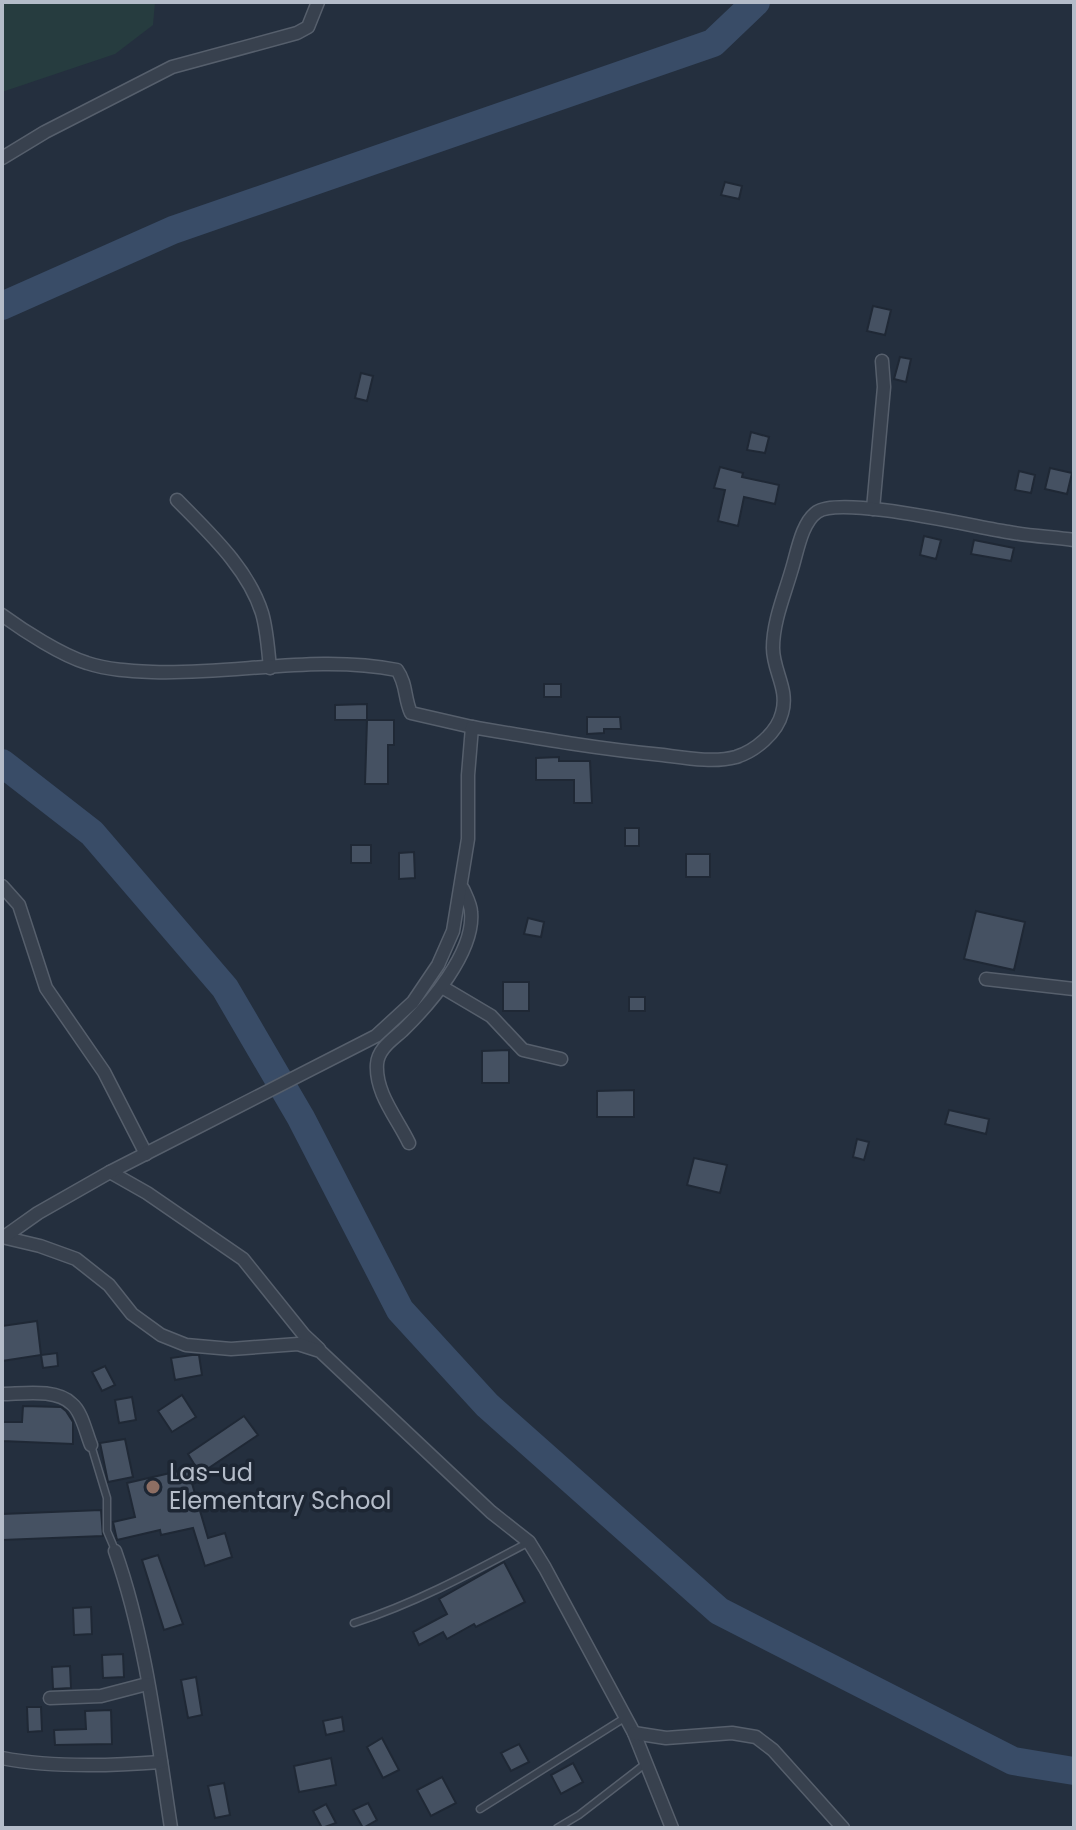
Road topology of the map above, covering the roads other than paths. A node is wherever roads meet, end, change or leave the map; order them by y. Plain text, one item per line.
1 (318, 2) edge
2 (2, 158) edge
3 (882, 361) dead end
4 (177, 500) dead end
5 (873, 509) junction
6 (1074, 540) edge
7 (2, 615) edge
8 (270, 668) junction
9 (472, 727) junction
10 (2, 886) edge
11 (462, 886) junction
12 (986, 979) dead end
13 (442, 987) junction
14 (1074, 989) edge
15 (561, 1059) dead end
16 (409, 1143) dead end
17 (152, 1151) junction
18 (110, 1172) junction
19 (3, 1237) edge
20 (320, 1351) junction
21 (2, 1394) edge
22 (91, 1445) joint
23 (529, 1542) junction
24 (115, 1551) joint
25 (354, 1623) dead end
26 (147, 1684) junction
27 (50, 1698) dead end
28 (626, 1717) junction
29 (634, 1733) junction
30 (2, 1758) edge
31 (161, 1762) junction
32 (645, 1764) junction
33 (480, 1809) dead end
34 (171, 1828) edge
35 (557, 1828) edge
36 (672, 1828) edge
37 (843, 1828) edge

1 - 2 street
3 - 5 street
4 - 8 street
5 - 6 street
5 - 9 street
7 - 8 street
8 - 9 street
9 - 11 street
10 - 17 street
11 - 13 street
11 - 17 street
12 - 14 street
13 - 15 street
13 - 16 street
17 - 18 street
18 - 19 street
18 - 20 street
19 - 20 street
20 - 23 street
21 - 22 street
22 - 24 lane
23 - 25 lane
23 - 28 street
24 - 26 street
26 - 27 street
26 - 31 street
28 - 29 street
28 - 33 lane
29 - 32 street
29 - 37 street
30 - 31 street
31 - 34 street
32 - 35 lane
32 - 36 street

